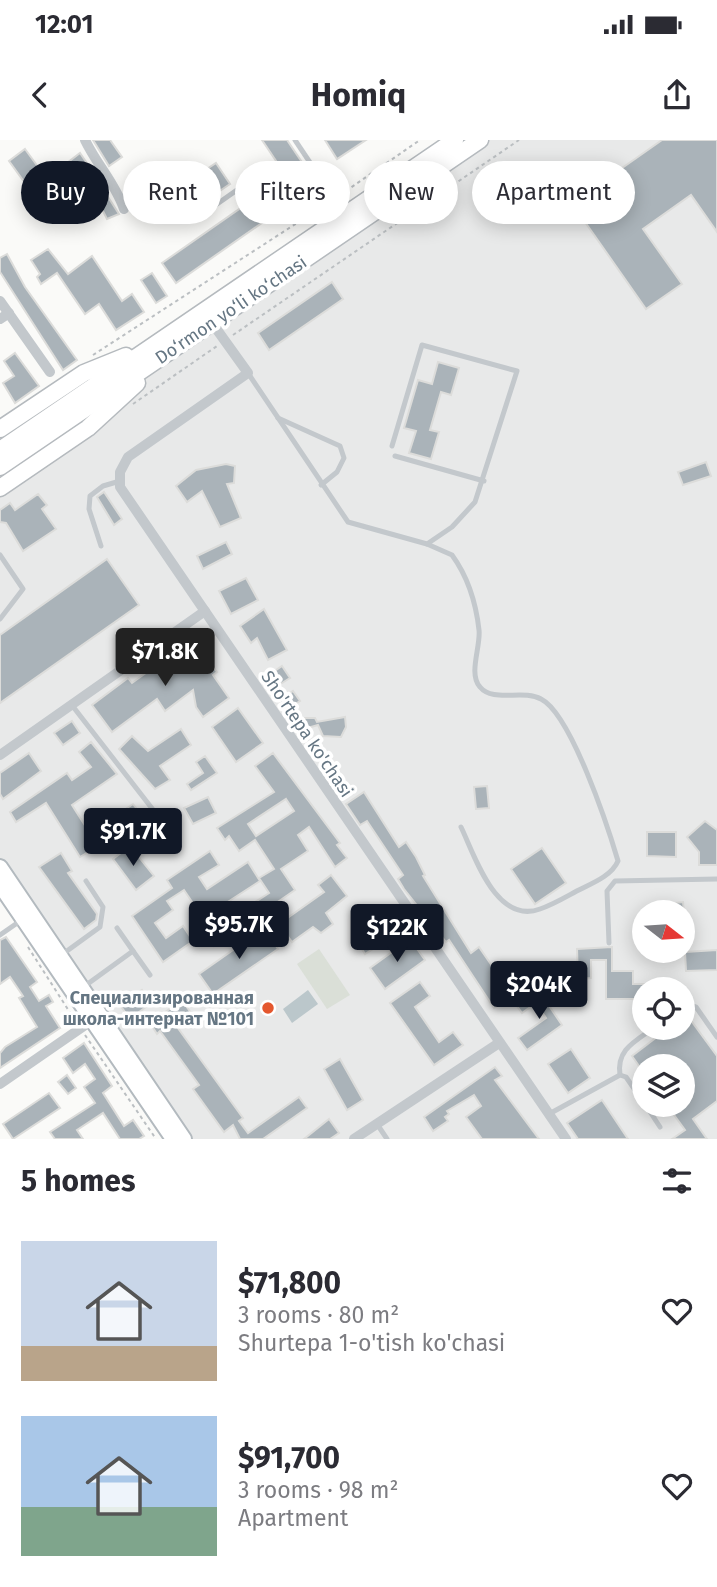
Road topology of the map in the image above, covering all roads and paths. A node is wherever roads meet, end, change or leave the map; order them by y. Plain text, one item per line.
1 (85, 140) edge
2 (295, 140) edge
3 (420, 140) edge
4 (480, 140) edge
5 (519, 140) edge
6 (458, 146) edge
7 (309, 161) edge
8 (350, 187) edge
9 (123, 206) edge
10 (350, 212) edge
11 (295, 224) edge
12 (333, 224) edge
13 (0, 301) edge
14 (4, 316) edge
15 (208, 317) junction
16 (225, 341) junction
17 (165, 346) junction
18 (85, 361) dead end
19 (50, 372) dead end
20 (248, 373) junction
21 (133, 404) dead end
22 (278, 418) junction
23 (0, 429) edge
24 (392, 446) dead end
25 (0, 450) edge
26 (395, 456) dead end
27 (0, 467) edge
28 (120, 481) junction
29 (484, 481) junction
30 (321, 485) junction
31 (0, 488) edge
32 (427, 544) junction
33 (101, 546) dead end
34 (0, 555) edge
35 (205, 611) junction
36 (0, 619) edge
37 (71, 704) junction
38 (0, 755) edge
39 (154, 811) dead end
40 (461, 827) dead end
41 (0, 867) edge
42 (717, 880) edge
43 (86, 881) dead end
44 (0, 885) edge
45 (23, 919) junction
46 (0, 923) edge
47 (117, 928) dead end
48 (3, 933) edge
49 (609, 943) dead end
50 (133, 951) junction
51 (60, 956) junction
52 (150, 975) dead end
53 (82, 988) junction
54 (695, 1007) edge
55 (96, 1018) junction
56 (717, 1037) edge
57 (637, 1040) edge
58 (499, 1043) junction
59 (620, 1075) junction
60 (0, 1084) edge
61 (632, 1086) edge
62 (549, 1114) junction
63 (653, 1117) edge
64 (377, 1124) junction
65 (660, 1127) dead end
66 (173, 1139) edge
67 (184, 1139) edge
68 (354, 1139) edge
69 (387, 1139) edge
70 (566, 1139) edge

1 - 9 street
2 - 7 lane
3 - 8 path
4 - 6 main road
5 - 16 path
6 - 10 main road, Do‘rmon yo‘li ko‘chasi
6 - 15 main road, Do‘rmon yo‘li ko‘chasi
11 - 18 path
12 - 15 main road, Do‘rmon yo‘li ko‘chasi
13 - 14 street
14 - 19 street
15 - 16 street
15 - 17 main road, Do‘rmon yo‘li ko‘chasi
16 - 20 street
16 - 21 path
17 - 23 main road
17 - 25 main road, Do‘rmon yo‘li ko‘chasi
17 - 27 main road, Do‘rmon yo‘li ko‘chasi
17 - 31 main road
20 - 22 lane
20 - 28 street
22 - 30 lane
22 - 30 lane
24 - 29 lane
26 - 29 lane
28 - 33 lane
28 - 35 street, Sho'rtepa ko'chasi
29 - 32 lane
30 - 32 lane
32 - 40 lane
34 - 36 lane
35 - 37 street
35 - 58 street, Sho'rtepa ko'chasi
37 - 38 street
37 - 39 lane
41 - 51 main road
42 - 49 lane
43 - 51 lane
44 - 45 main road
45 - 48 lane
45 - 55 main road
46 - 48 lane
47 - 50 lane
50 - 52 lane
50 - 53 lane
51 - 53 main road
53 - 55 main road
54 - 56 lane
55 - 60 street
55 - 66 main road
55 - 67 main road
57 - 59 lane
58 - 62 street, Sho'rtepa ko'chasi
58 - 64 street
59 - 61 lane
59 - 62 lane
62 - 70 street, Sho'rtepa ko'chasi
63 - 65 lane
64 - 68 street
64 - 69 lane

